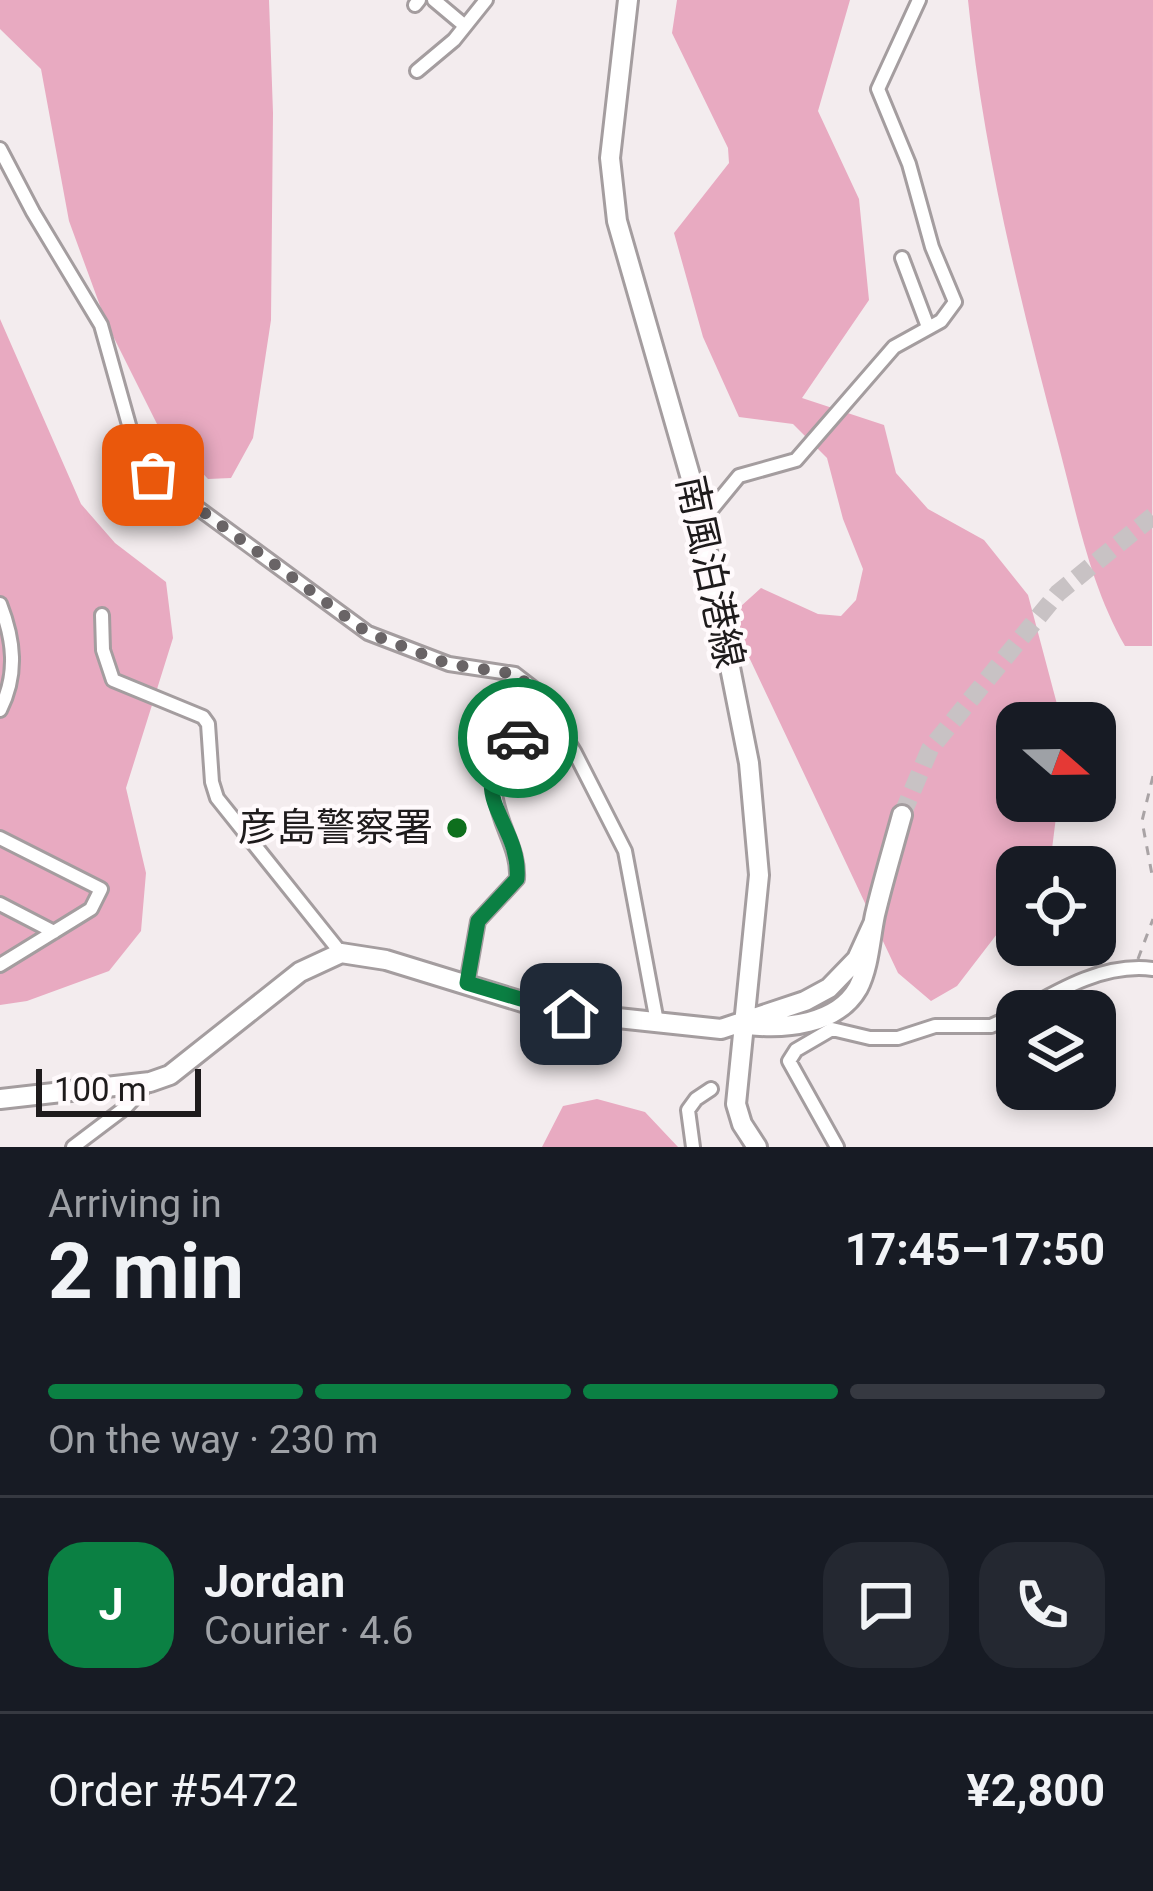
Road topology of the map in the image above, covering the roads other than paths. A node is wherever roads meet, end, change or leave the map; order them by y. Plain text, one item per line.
1 (434, 0) edge
2 (486, 0) edge
3 (628, 0) edge
4 (919, 0) edge
5 (465, 26) junction
6 (417, 70) dead end
7 (0, 149) edge
8 (902, 257) dead end
9 (928, 327) junction
10 (702, 521) junction
11 (0, 604) edge
12 (102, 615) dead end
13 (0, 710) edge
14 (550, 710) junction
15 (902, 815) tunnel mouth
16 (0, 838) edge
17 (0, 904) edge
18 (53, 932) junction
19 (341, 953) junction
20 (0, 964) edge
21 (1153, 969) edge
22 (467, 983) junction
23 (1064, 990) edge
24 (656, 1022) junction
25 (743, 1024) junction
26 (996, 1024) edge
27 (149, 1082) junction
28 (711, 1089) dead end
29 (0, 1099) edge
30 (73, 1147) edge
31 (693, 1147) edge
32 (757, 1147) edge
33 (837, 1147) edge

1 - 5 street
2 - 5 street
3 - 10 main road, 南風泊港線
4 - 9 street
5 - 6 street
7 - 14 street
8 - 9 street
9 - 10 street
10 - 25 main road, 南風泊港線
11 - 13 street
12 - 19 street
14 - 22 street
14 - 24 street
15 - 25 main road
16 - 18 street
17 - 18 street
18 - 20 street
19 - 22 main road
19 - 27 main road
21 - 23 street
22 - 24 main road
24 - 25 main road
25 - 32 main road, 南風泊港線
26 - 33 street
27 - 29 main road
27 - 30 street
28 - 31 street

